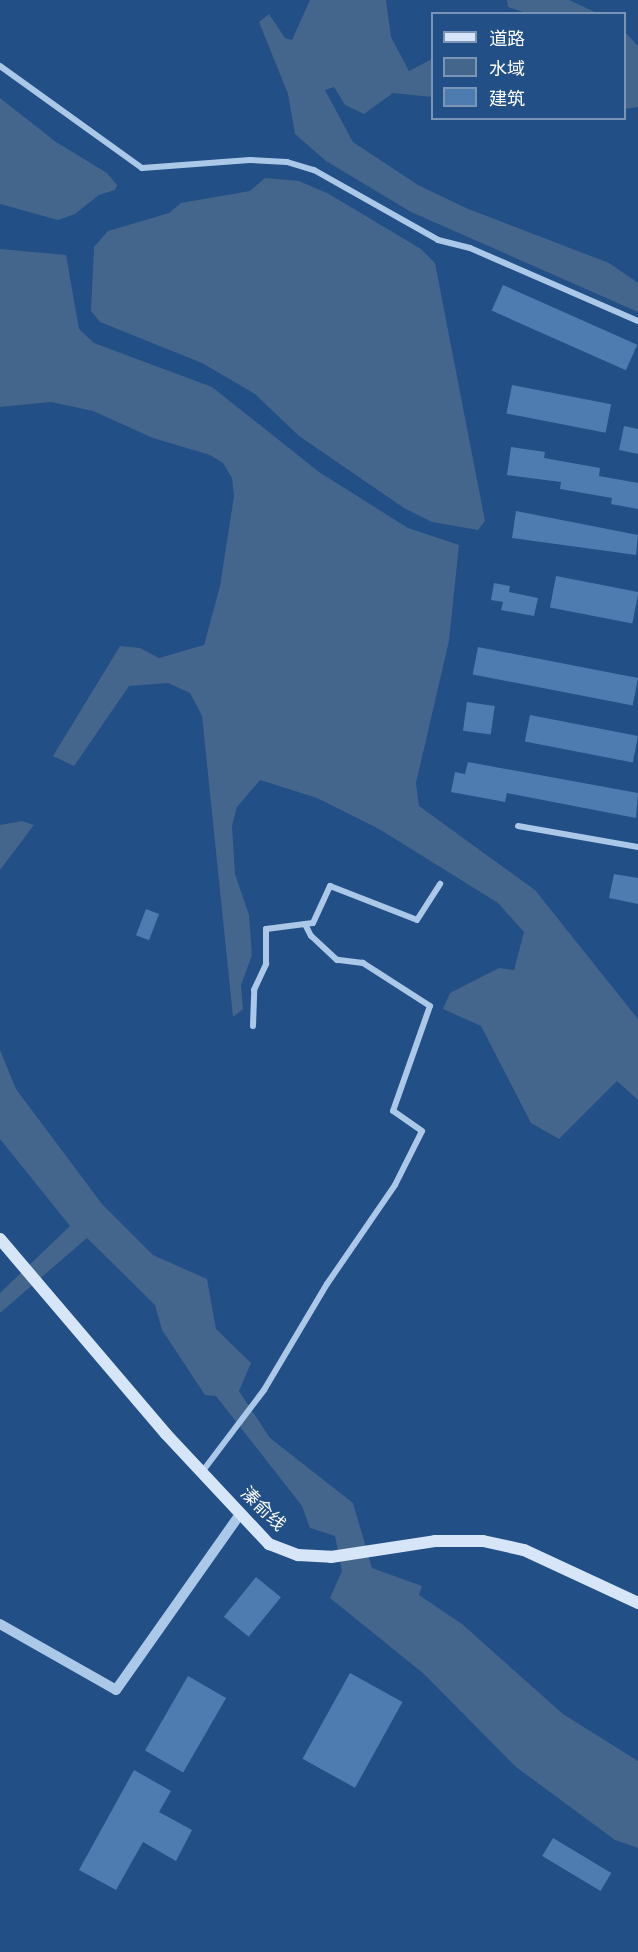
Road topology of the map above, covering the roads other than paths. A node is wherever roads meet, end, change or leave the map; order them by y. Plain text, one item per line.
1 (0, 66) edge
2 (638, 321) edge
3 (518, 826) dead end
4 (638, 847) edge
5 (440, 884) dead end
6 (305, 924) junction
7 (253, 1026) dead end
8 (0, 1239) edge
9 (202, 1472) junction
10 (240, 1514) junction
11 (638, 1603) edge
12 (0, 1624) edge

1 - 2 street
3 - 4 street
5 - 6 street
6 - 7 street
6 - 9 street
8 - 9 main road, 溱俞线
9 - 10 main road, 溱俞线
10 - 11 main road, 溱俞线
10 - 12 street

